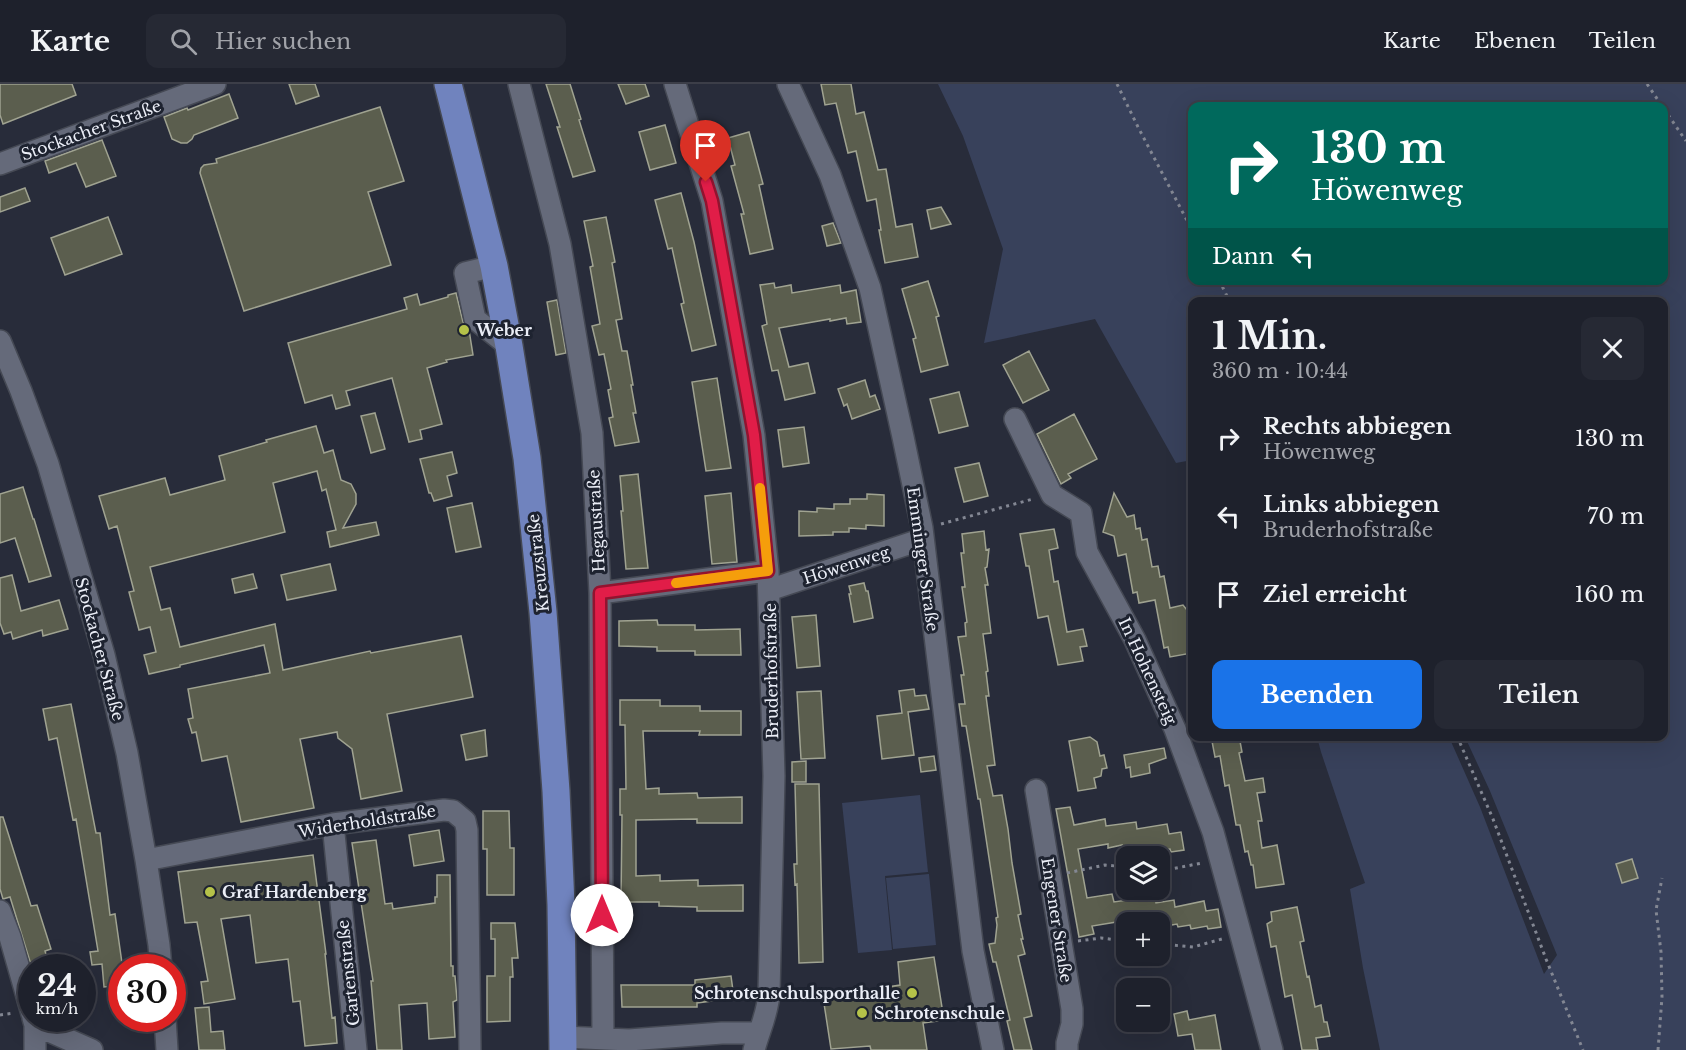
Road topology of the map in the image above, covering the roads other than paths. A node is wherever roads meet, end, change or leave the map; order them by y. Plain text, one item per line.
1 (215, 84) edge
2 (448, 84) edge
3 (519, 84) edge
4 (675, 84) edge
5 (788, 84) edge
6 (0, 164) edge
7 (0, 342) edge
8 (1016, 419) dead end
9 (923, 540) junction
10 (769, 581) junction
11 (600, 593) junction
12 (1036, 790) dead end
13 (333, 824) junction
14 (146, 861) junction
15 (0, 911) edge
16 (160, 954) edge
17 (18, 966) edge
18 (34, 1032) edge
19 (58, 1032) edge
20 (166, 1032) edge
21 (603, 1039) junction
22 (756, 1041) edge
23 (563, 1044) edge
24 (35, 1050) edge
25 (92, 1050) edge
26 (167, 1050) edge
27 (357, 1050) edge
28 (470, 1050) edge
29 (993, 1050) edge
30 (1067, 1050) edge
31 (1272, 1050) edge

1 - 6 street, Stockacher Straße
2 - 23 main road, Kreuzstraße
3 - 11 street, Hegaustraße
4 - 10 street, Bruderhofstraße
5 - 9 street, Emminger Straße
7 - 14 street, Stockacher Straße
8 - 31 street, In Hohensteig
9 - 10 street, Höwenweg
9 - 29 street, Emminger Straße
10 - 11 street, Höwenweg
10 - 22 street, Bruderhofstraße
11 - 21 street, Hegaustraße
12 - 30 street, Engener Straße
13 - 14 street, Widerholdstraße
13 - 27 street, Gartenstraße
13 - 28 street, Widerholdstraße
14 - 16 street, Stockacher Straße
15 - 17 street
18 - 24 street
19 - 25 street
20 - 26 street
21 - 22 street
21 - 23 street

